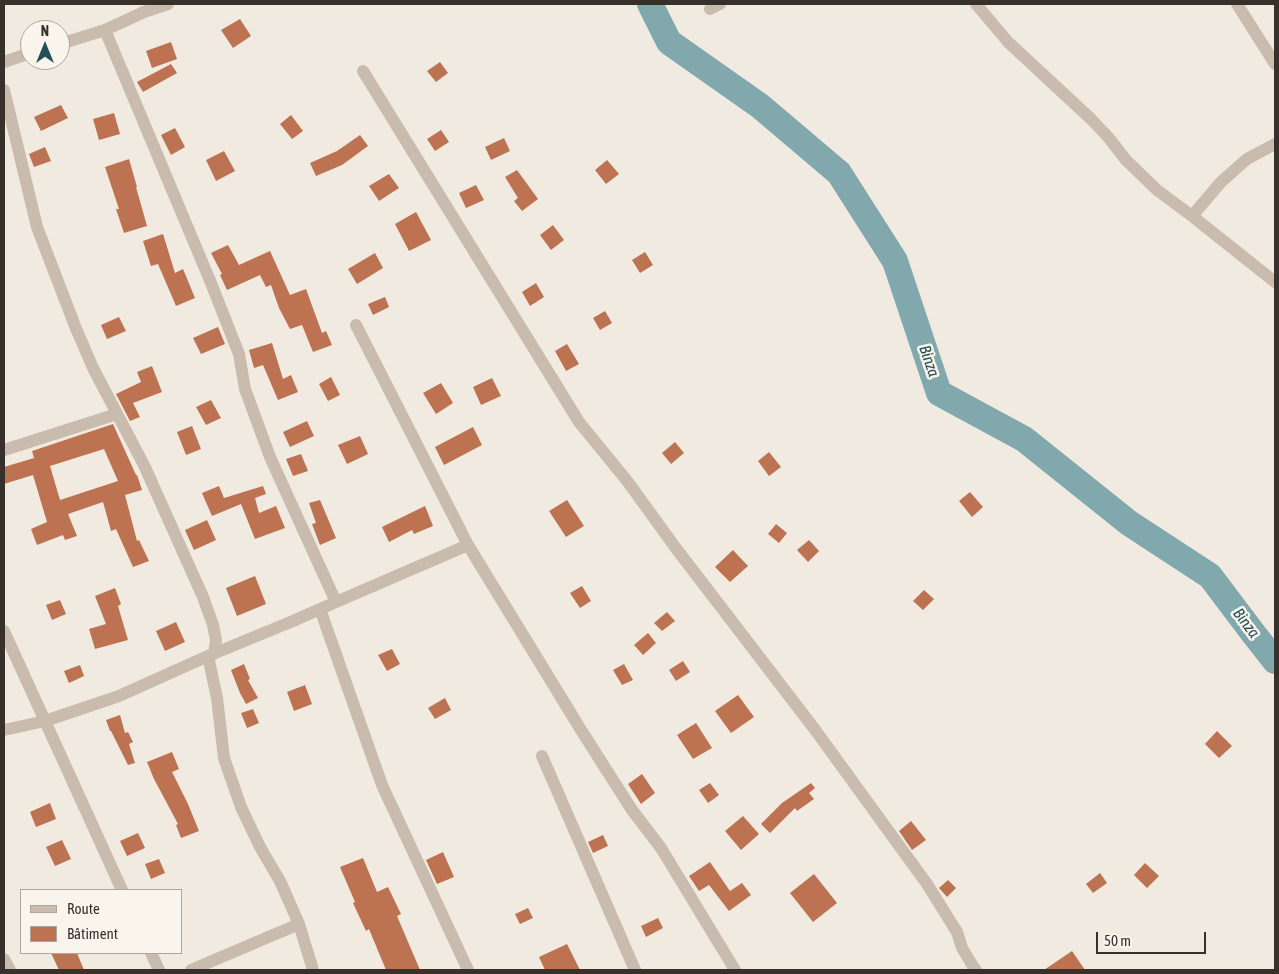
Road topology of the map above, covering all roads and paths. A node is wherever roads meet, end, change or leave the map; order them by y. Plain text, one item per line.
1 (168, 4) edge
2 (976, 4) edge
3 (1237, 4) edge
4 (142, 8) edge
5 (105, 30) junction
6 (70, 41) edge
7 (20, 57) edge
8 (4, 62) edge
9 (1275, 64) edge
10 (363, 70) dead end
11 (4, 90) edge
12 (1275, 144) edge
13 (1192, 216) junction
14 (1275, 282) edge
15 (356, 325) dead end
16 (117, 414) junction
17 (4, 450) edge
18 (468, 545) junction
19 (336, 602) junction
20 (320, 609) junction
21 (4, 631) edge
22 (211, 655) junction
23 (44, 721) junction
24 (4, 730) edge
25 (542, 756) dead end
26 (122, 889) edge
27 (298, 924) junction
28 (151, 954) edge
29 (4, 959) edge
30 (10, 970) edge
31 (159, 970) edge
32 (192, 970) edge
33 (313, 970) edge
34 (468, 970) edge
35 (635, 970) edge
36 (735, 970) edge
37 (976, 970) edge

1 - 4 street
2 - 13 street
3 - 9 street
4 - 5 street
5 - 6 street
5 - 19 street
7 - 8 street
10 - 37 street
11 - 16 street
12 - 13 street
13 - 14 street
15 - 18 street
16 - 17 street
16 - 22 street
18 - 19 street
18 - 36 street
19 - 20 street
20 - 22 street
20 - 34 street
21 - 23 street
22 - 23 street
22 - 27 street
23 - 24 street
23 - 26 street
25 - 35 street
27 - 32 street
27 - 33 street
28 - 31 street
29 - 30 street

